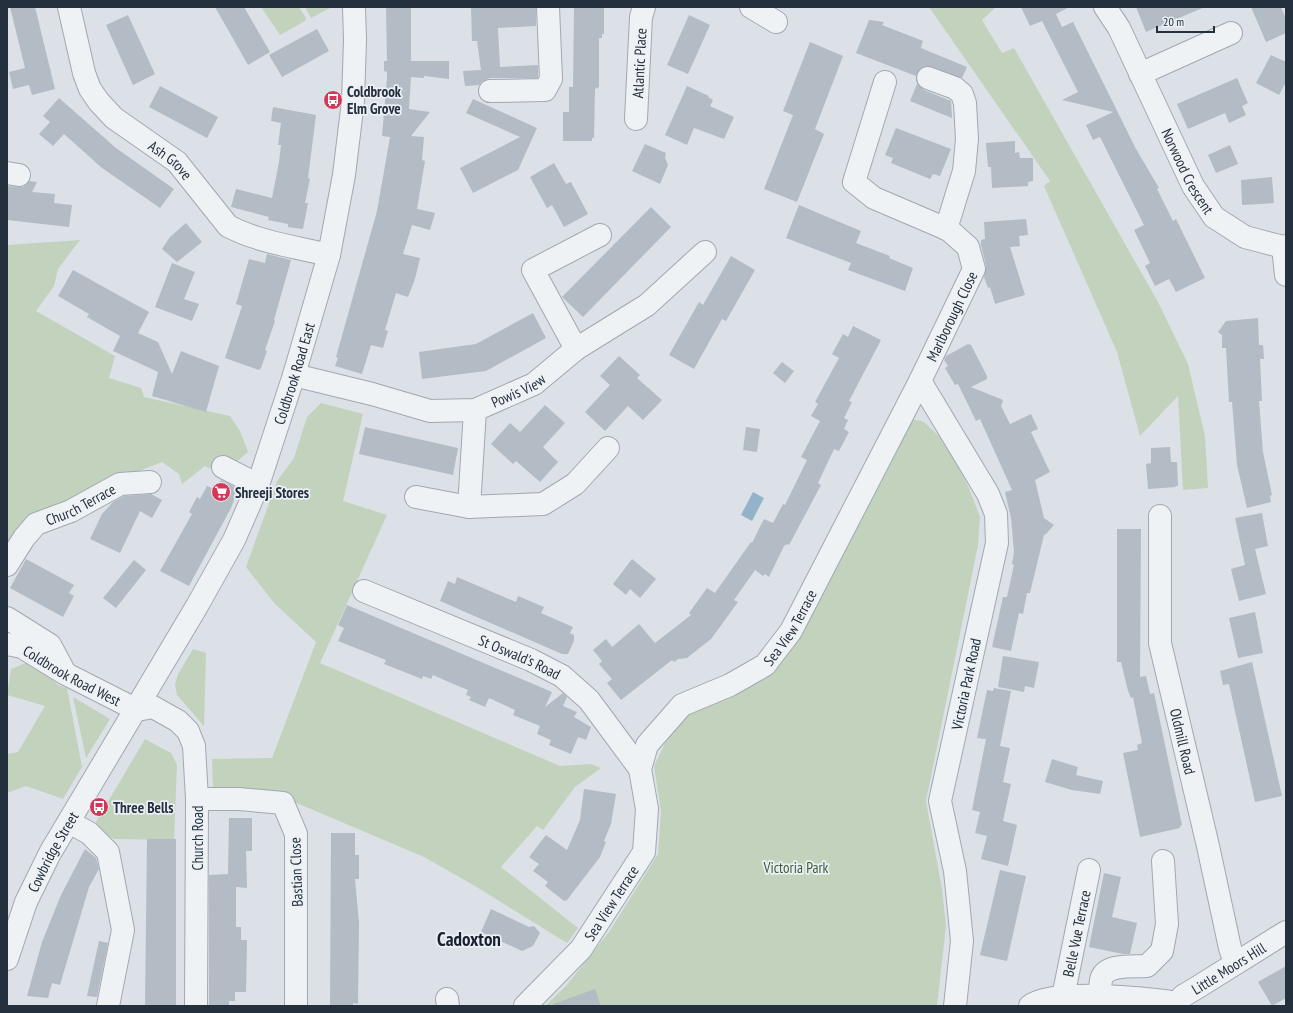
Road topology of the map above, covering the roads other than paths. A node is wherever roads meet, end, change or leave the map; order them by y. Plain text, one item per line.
1 (69, 7) edge
2 (354, 7) edge
3 (548, 7) edge
4 (644, 7) edge
5 (750, 7) edge
6 (1105, 7) edge
7 (776, 22) dead end
8 (1231, 33) dead end
9 (1140, 74) junction
10 (928, 78) dead end
11 (885, 82) dead end
12 (490, 91) dead end
13 (636, 119) dead end
14 (946, 229) junction
15 (600, 235) dead end
16 (1284, 247) edge
17 (705, 252) dead end
18 (329, 255) junction
19 (1286, 275) edge
20 (576, 349) junction
21 (294, 374) junction
22 (920, 381) junction
23 (475, 410) junction
24 (608, 448) dead end
25 (223, 467) dead end
26 (150, 482) dead end
27 (258, 485) junction
28 (416, 497) dead end
29 (469, 507) junction
30 (1160, 516) dead end
31 (7, 565) edge
32 (364, 591) dead end
33 (7, 618) edge
34 (7, 644) edge
35 (66, 674) junction
36 (136, 710) junction
37 (640, 770) junction
38 (196, 799) junction
39 (69, 822) junction
40 (1164, 861) dead end
41 (1089, 870) dead end
42 (1286, 932) edge
43 (7, 959) edge
44 (1236, 963) junction
45 (1100, 996) junction
46 (1063, 997) junction
47 (1177, 1004) edge
48 (108, 1006) edge
49 (196, 1006) edge
50 (296, 1006) edge
51 (525, 1006) edge
52 (955, 1006) edge
53 (1030, 1006) edge

1 - 18 street, Ash Grove
2 - 18 street, Coldbrook Road East
3 - 12 street
4 - 13 street, Atlantic Place
5 - 7 street
6 - 9 street, Norwood Crescent
8 - 9 street
9 - 16 street, Norwood Crescent
10 - 14 street
11 - 14 street, Marlborough Close
14 - 22 street, Marlborough Close
15 - 20 street
16 - 19 street
17 - 20 street, Powis View
18 - 21 street, Coldbrook Road East
20 - 23 street, Powis View
21 - 23 street, Powis View
21 - 27 street, Coldbrook Road East
22 - 37 street, Sea View Terrace
22 - 52 street, Victoria Park Road
23 - 29 street
24 - 29 street
25 - 27 street
26 - 31 street, Church Terrace
27 - 36 street, Coldbrook Road East
28 - 29 street
30 - 44 street, Oldmill Road
32 - 37 street, St Oswald's Road
33 - 35 street
34 - 35 street, Coldbrook Road West
35 - 36 street, Coldbrook Road West
36 - 38 street, Church Road
36 - 39 street, Cowbridge Street
37 - 51 street, Sea View Terrace
38 - 49 street, Church Road
38 - 50 street, Bastian Close
39 - 43 street, Cowbridge Street
39 - 48 street
40 - 45 street
41 - 46 street, Belle Vue Terrace
42 - 44 street, Little Moors Hill
44 - 47 street, Little Moors Hill
45 - 46 street, Little Moors Hill
45 - 47 street, Little Moors Hill
46 - 53 street, Little Moors Hill

